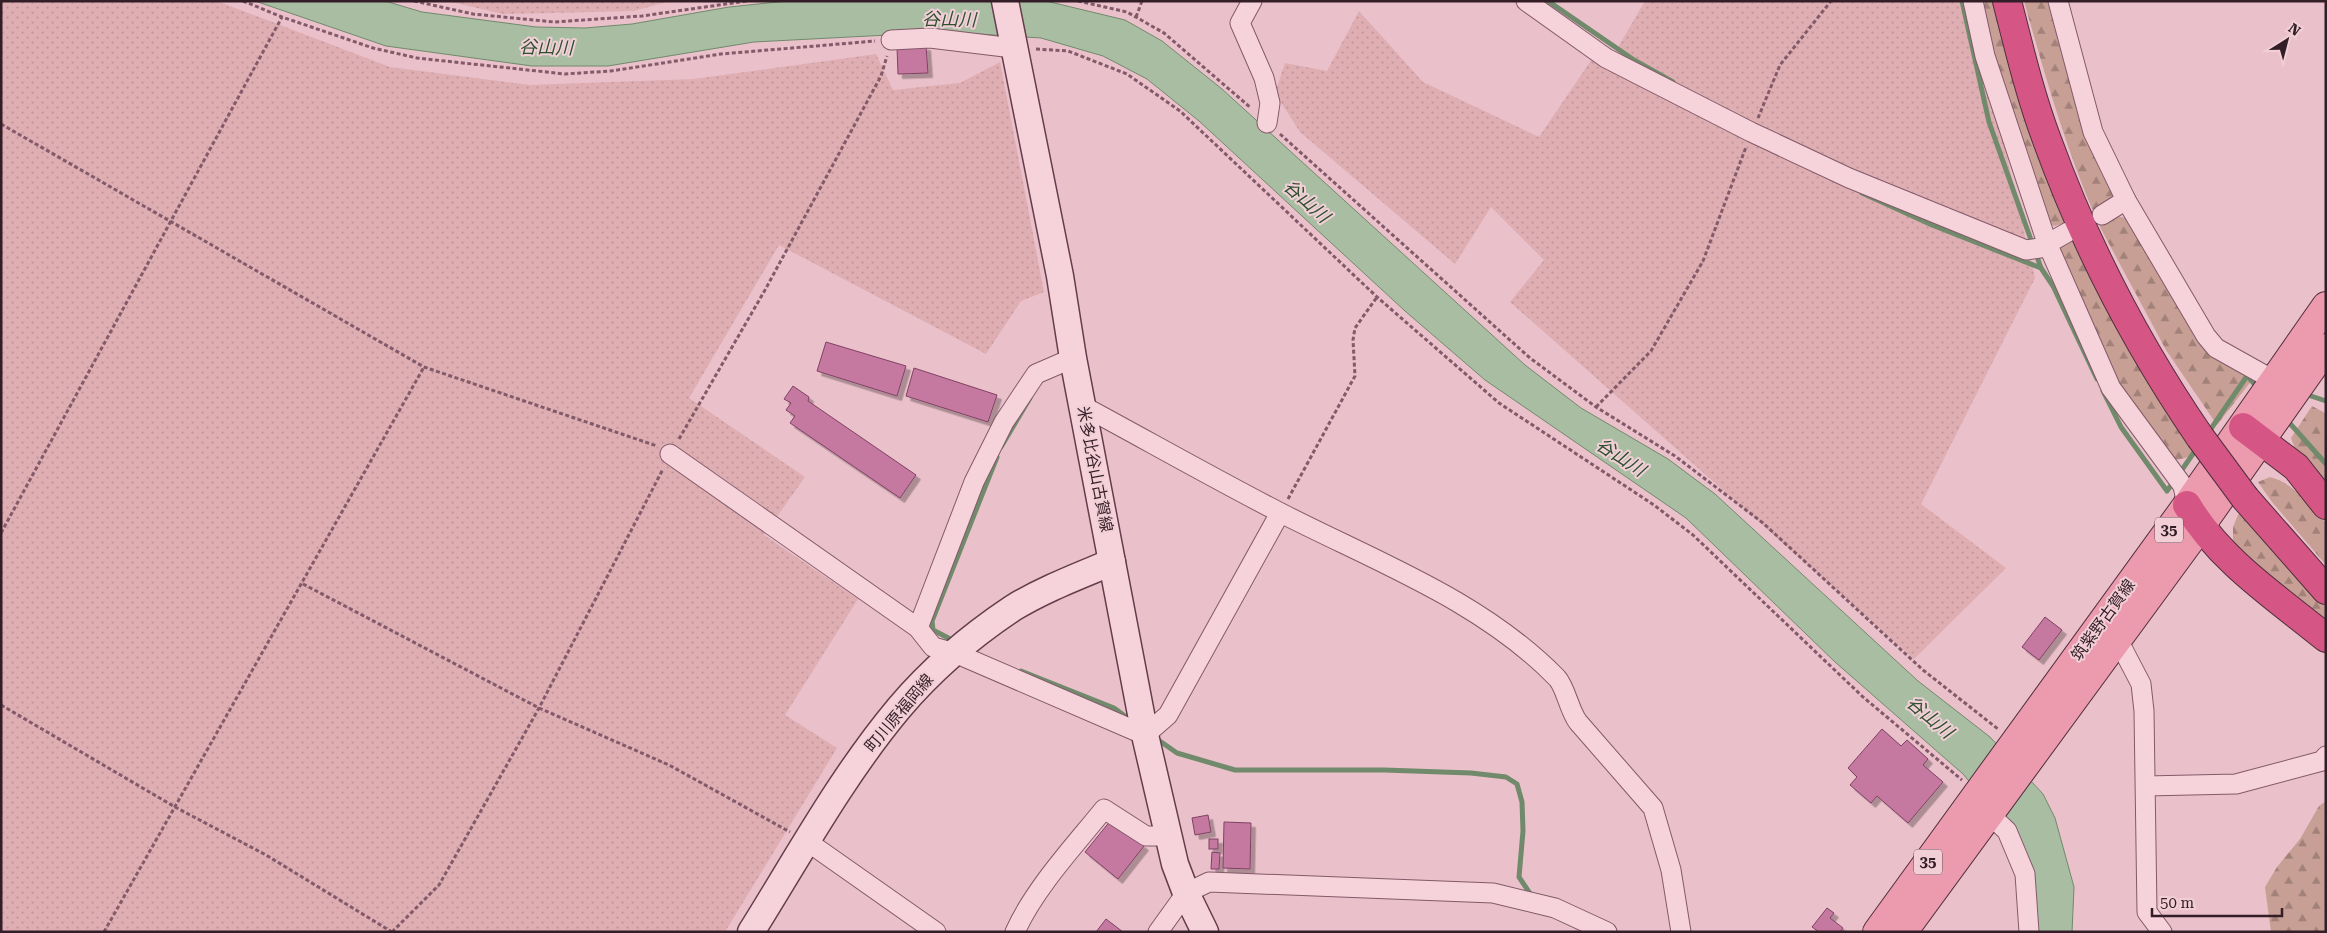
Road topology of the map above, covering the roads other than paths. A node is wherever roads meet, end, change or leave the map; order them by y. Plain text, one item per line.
1 (1004, 1) edge
2 (1252, 1) edge
3 (1526, 1) edge
4 (1972, 1) edge
5 (2007, 1) edge
6 (2017, 1) edge
7 (2058, 1) edge
8 (891, 40) road end
9 (1013, 48) junction
10 (1267, 123) road end
11 (2126, 200) junction
12 (2102, 215) dead end
13 (2068, 232) dead end
14 (2047, 243) junction
15 (2326, 306) edge
16 (2326, 348) edge
17 (1073, 358) junction
18 (2275, 381) junction
19 (1083, 406) junction
20 (2204, 433) junction
21 (2253, 433) junction
22 (670, 454) road end
23 (2247, 493) junction
24 (2326, 505) edge
25 (1280, 512) junction
26 (2194, 516) junction
27 (1112, 562) junction
28 (2326, 576) edge
29 (2326, 590) edge
30 (918, 628) junction
31 (2117, 638) junction
32 (2326, 638) edge
33 (955, 653) junction
34 (1145, 735) junction
35 (2015, 754) junction
36 (2326, 756) edge
37 (2146, 786) junction
38 (1984, 803) junction
39 (1168, 836) junction
40 (808, 842) junction
41 (1186, 894) junction
42 (751, 932) edge
43 (936, 932) edge
44 (1016, 932) edge
45 (1158, 932) edge
46 (1205, 932) edge
47 (1607, 932) edge
48 (1681, 932) edge
49 (1877, 932) edge
50 (1903, 932) edge
51 (2029, 932) edge
52 (2162, 932) edge

1 - 9 main road, 米多比谷山古賀線
2 - 10 street
3 - 14 street
4 - 14 street
5 - 20 highway
6 - 20 highway
7 - 11 street
8 - 9 street
9 - 17 main road, 米多比谷山古賀線
11 - 12 street
11 - 18 street
13 - 14 street
14 - 26 street
15 - 18 main road, 筑紫野古賀線 / 35
16 - 21 main road, 筑紫野古賀線 / 35
17 - 19 main road, 米多比谷山古賀線
17 - 30 street
18 - 21 main road, 筑紫野古賀線 / 35
19 - 25 street
19 - 27 main road, 米多比谷山古賀線
20 - 23 highway, bridge
21 - 24 highway
21 - 26 main road, 筑紫野古賀線 / 35
22 - 30 street
23 - 28 highway
23 - 29 highway
25 - 34 street
25 - 48 street
26 - 31 main road, 筑紫野古賀線 / 35
26 - 32 highway
26 - 35 main road, 筑紫野古賀線 / 35
27 - 33 main road, 町川原福岡線
27 - 34 main road, 米多比谷山古賀線
30 - 33 street
31 - 35 main road, 筑紫野古賀線 / 35
31 - 37 street
33 - 34 street
33 - 40 main road, 町川原福岡線
34 - 39 main road, 米多比谷山古賀線
35 - 38 main road, 筑紫野古賀線 / 35
36 - 37 street
37 - 52 street
38 - 49 main road, 筑紫野古賀線 / 35
38 - 50 main road, 筑紫野古賀線 / 35
38 - 51 street
39 - 41 main road, 米多比谷山古賀線
39 - 44 street
40 - 42 main road, 町川原福岡線
40 - 43 street
41 - 45 street
41 - 46 main road, 米多比谷山古賀線
41 - 47 street

